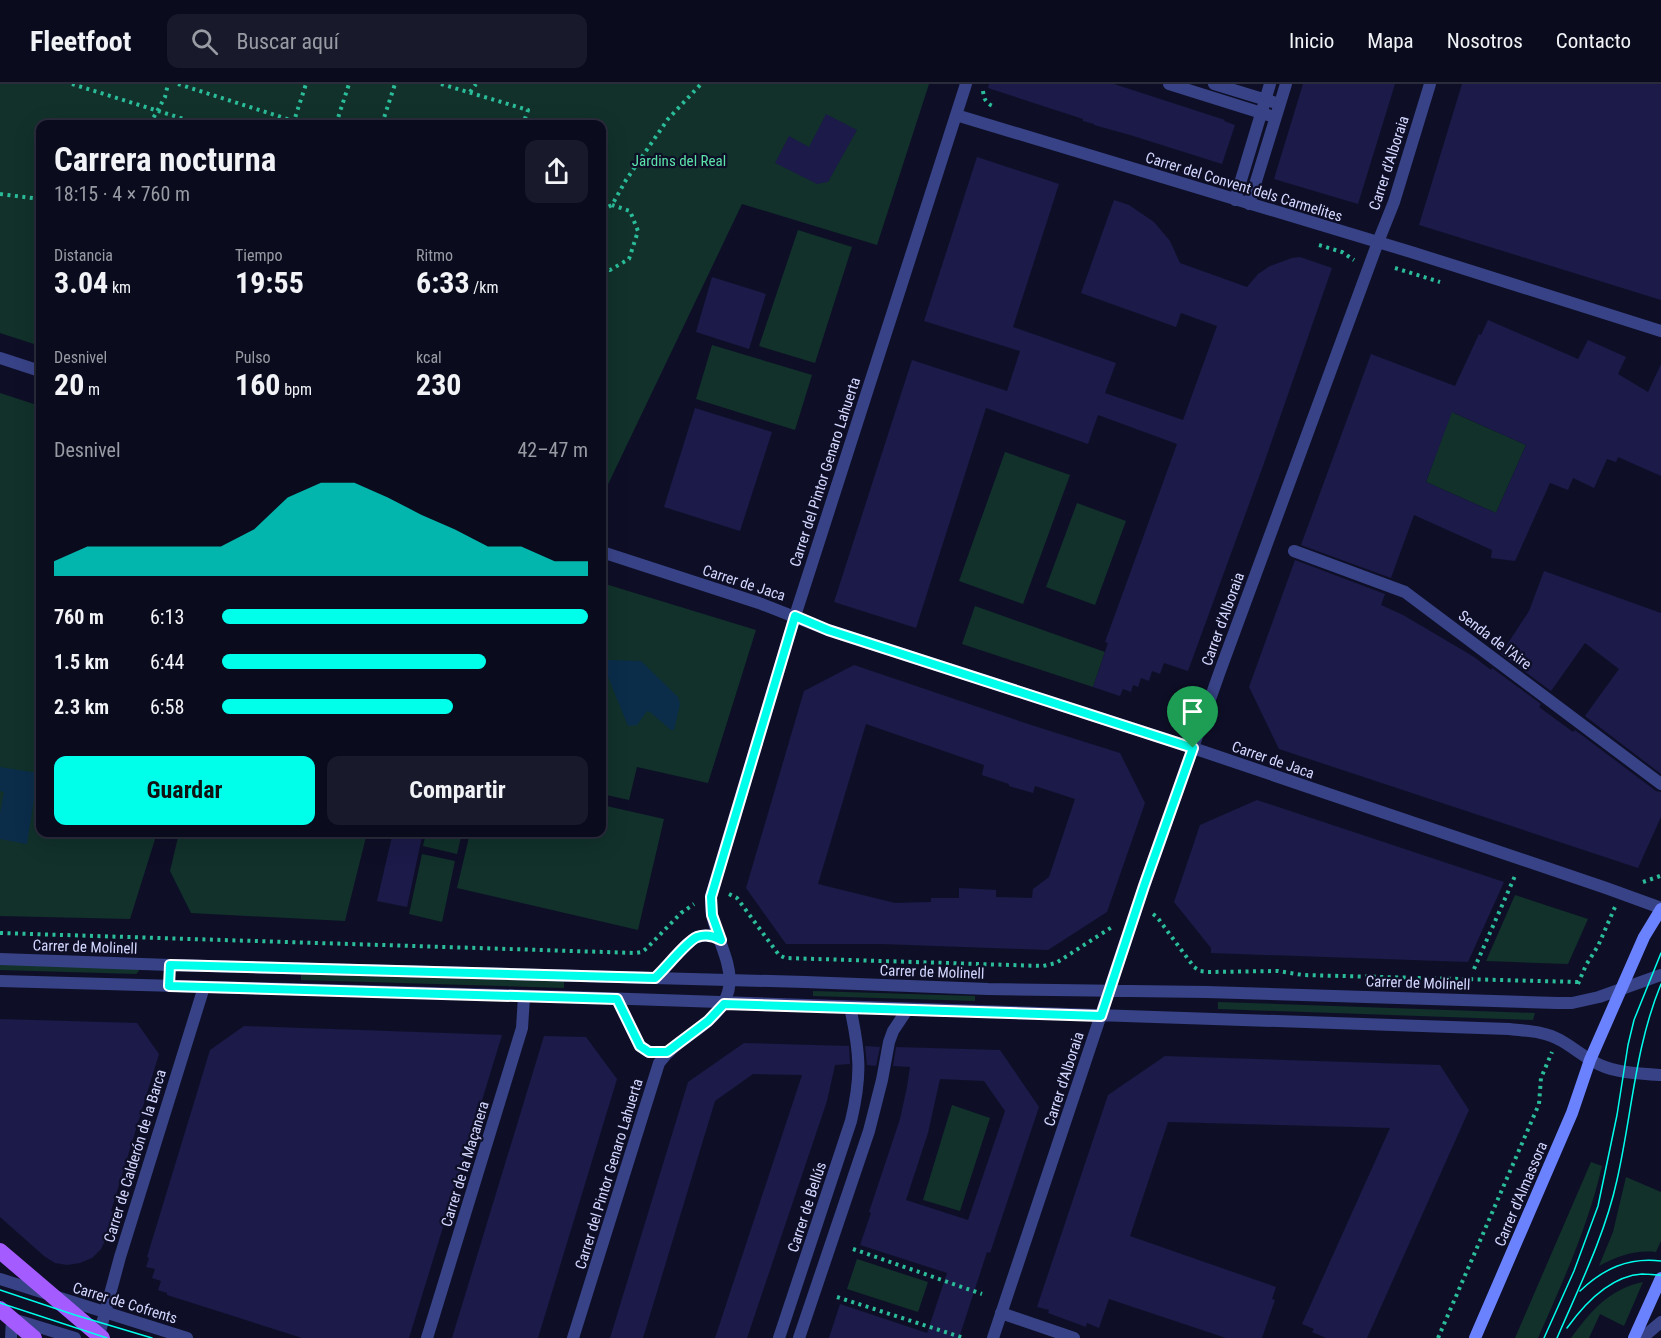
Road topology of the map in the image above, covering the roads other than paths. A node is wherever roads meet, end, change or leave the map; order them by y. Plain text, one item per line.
1 (966, 84) edge
2 (1169, 84) edge
3 (1214, 84) edge
4 (1270, 84) edge
5 (1286, 84) edge
6 (1430, 84) edge
7 (1266, 100) junction
8 (1278, 111) junction
9 (1262, 113) junction
10 (956, 115) junction
11 (1235, 200) junction
12 (1250, 204) junction
13 (1378, 242) junction
14 (1661, 331) edge
15 (0, 358) edge
16 (36, 370) edge
17 (1294, 550) dead end
18 (606, 553) edge
19 (795, 616) junction
20 (1193, 748) junction
21 (1661, 784) edge
22 (1661, 908) edge
23 (721, 940) junction
24 (0, 959) edge
25 (170, 965) junction
26 (240, 967) junction
27 (1661, 975) edge
28 (655, 978) junction
29 (0, 981) edge
30 (729, 981) junction
31 (169, 986) junction
32 (204, 987) junction
33 (238, 988) junction
34 (1621, 989) junction
35 (1110, 990) junction
36 (524, 997) junction
37 (617, 999) junction
38 (724, 1004) junction
39 (850, 1007) junction
40 (907, 1010) junction
41 (1101, 1016) junction
42 (667, 1052) junction
43 (1590, 1060) junction
44 (1661, 1075) edge
45 (859, 1085) junction
46 (880, 1090) junction
47 (0, 1251) edge
48 (1661, 1278) edge
49 (0, 1279) edge
50 (53, 1297) junction
51 (104, 1313) junction
52 (1001, 1313) junction
53 (4, 1314) edge
54 (1661, 1322) edge
55 (100, 1337) edge
56 (11, 1338) edge
57 (34, 1338) edge
58 (75, 1338) edge
59 (187, 1338) edge
60 (427, 1338) edge
61 (573, 1338) edge
62 (779, 1338) edge
63 (799, 1338) edge
64 (993, 1338) edge
65 (1074, 1338) edge
66 (1475, 1338) edge
67 (1634, 1338) edge
68 (1642, 1338) edge

1 - 10 street, Carrer del Pintor Genaro Lahuerta
2 - 9 street
3 - 7 street
4 - 7 street
5 - 8 street
6 - 13 street, Carrer d'Alboraia
7 - 8 street
7 - 9 street
8 - 9 street
8 - 12 street
9 - 11 street
10 - 11 street, Carrer del Convent dels Carmelites
10 - 19 street, Carrer del Pintor Genaro Lahuerta
11 - 12 street, Carrer del Convent dels Carmelites
12 - 13 street, Carrer del Convent dels Carmelites
13 - 14 street, Carrer del Convent dels Carmelites
13 - 20 street, Carrer d'Alboraia
15 - 16 street
17 - 21 street, Senda de l'Aire
18 - 19 street, Carrer de Jaca
19 - 20 street, Carrer de Jaca
19 - 23 street, Carrer del Pintor Genaro Lahuerta
20 - 22 street, Carrer de Jaca
20 - 35 street, Carrer d'Alboraia
22 - 34 main road, Carrer d'Almassora
23 - 28 street
23 - 30 street, Carrer del Pintor Genaro Lahuerta
24 - 25 street, Carrer de Molinell
25 - 26 street, Carrer de Molinell
25 - 31 street
26 - 28 street, Carrer de Molinell
26 - 33 street
27 - 34 street
28 - 30 street, Carrer de Molinell
29 - 31 street
30 - 35 street, Carrer de Molinell
30 - 38 street, Carrer del Pintor Genaro Lahuerta
31 - 32 street
32 - 33 street
32 - 51 street, Carrer de Calderón de la Barca
33 - 36 street
34 - 35 street, Carrer de Molinell
34 - 43 main road, Carrer d'Almassora
35 - 41 street, Carrer d'Alboraia
36 - 37 street
36 - 60 street, Carrer de la Maçanera
37 - 38 street
37 - 42 street
38 - 39 street
38 - 42 street, Carrer del Pintor Genaro Lahuerta
39 - 40 street
39 - 45 street, Carrer de Bellús
40 - 41 street
40 - 46 street
41 - 43 street
41 - 52 street, Carrer d'Alboraia
42 - 61 street, Carrer del Pintor Genaro Lahuerta
43 - 44 street
43 - 66 main road, Carrer d'Almassora
45 - 46 street
45 - 62 street, Carrer de Bellús
46 - 63 street
47 - 50 main road
48 - 67 main road
49 - 50 street, Carrer de Cofrents
50 - 51 street, Carrer de Cofrents
50 - 55 main road
51 - 55 street, Carrer de Calderón de la Barca
51 - 59 street, Carrer de Cofrents
52 - 64 street, Carrer d'Alboraia
52 - 65 street
53 - 56 street
53 - 57 main road
53 - 58 street
54 - 68 street

